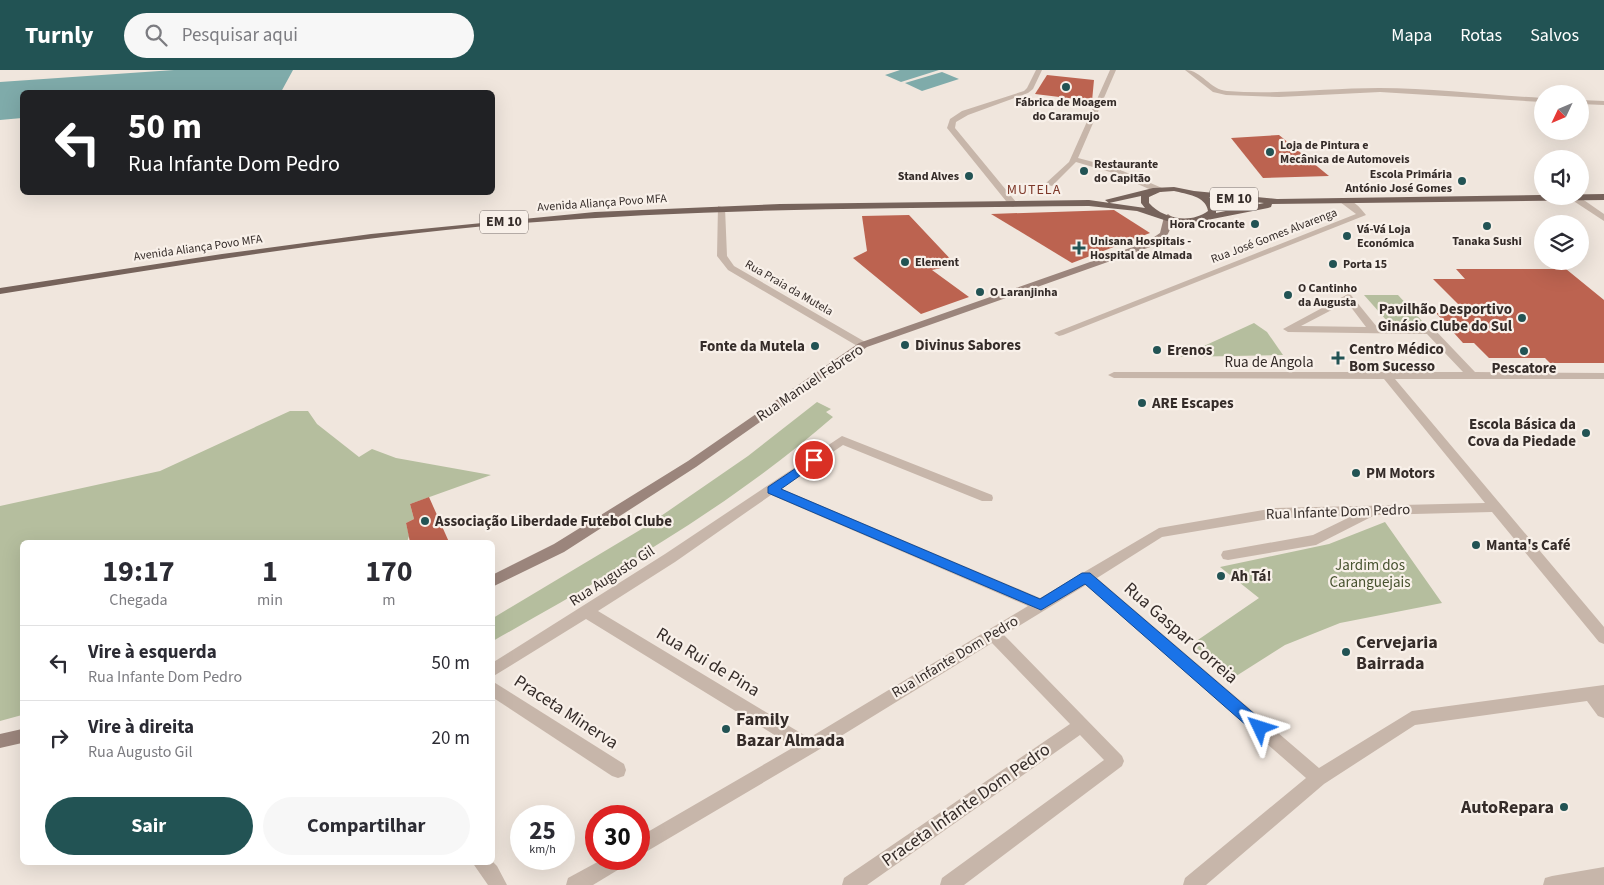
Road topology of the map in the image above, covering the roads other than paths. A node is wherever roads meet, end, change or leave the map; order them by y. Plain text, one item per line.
1 (1039, 70) edge
2 (1113, 70) edge
3 (1188, 70) edge
4 (1534, 100) edge
5 (1589, 102) edge
6 (1604, 103) edge
7 (1074, 159) junction
8 (1049, 184) dead end
9 (1156, 191) junction
10 (1192, 193) junction
11 (1604, 197) edge
12 (1534, 198) edge
13 (1589, 198) edge
14 (1343, 200) junction
15 (1277, 202) junction
16 (1090, 203) junction
17 (1013, 204) junction
18 (1585, 205) edge
19 (721, 208) junction
20 (1164, 216) junction
21 (1204, 218) junction
22 (1604, 218) edge
23 (0, 291) edge
24 (1374, 330) junction
25 (1059, 333) dead end
26 (863, 345) junction
27 (1114, 375) dead end
28 (1387, 376) junction
29 (1472, 376) junction
30 (1604, 376) edge
31 (772, 490) junction
32 (987, 498) dead end
33 (1496, 507) junction
34 (1373, 510) junction
35 (1228, 555) dead end
36 (1086, 577) junction
37 (495, 580) edge
38 (1041, 605) junction
39 (587, 612) junction
40 (992, 634) junction
41 (1604, 638) edge
42 (495, 669) edge
43 (495, 690) edge
44 (1597, 693) edge
45 (1604, 711) edge
46 (1081, 725) junction
47 (809, 747) junction
48 (618, 770) dead end
49 (1318, 778) junction
50 (650, 841) edge
51 (484, 865) edge
52 (601, 870) edge
53 (1604, 876) edge
54 (498, 885) edge
55 (575, 885) edge
56 (851, 885) edge
57 (949, 885) edge
58 (1192, 885) edge
59 (1552, 885) edge

1 - 17 street
2 - 7 street
3 - 4 street
5 - 6 street
7 - 8 street
7 - 9 street
9 - 10 main road, EM 10
9 - 16 main road, Avenida Aliança Povo MFA / EM 10
9 - 20 main road
10 - 15 main road, EM 10
10 - 21 main road, EM 10
11 - 13 main road, EM 10
12 - 14 main road, EM 10
14 - 15 main road, EM 10
14 - 25 street, Rua José Gomes Alvarenga
15 - 21 main road, EM 10
16 - 17 main road, Avenida Aliança Povo MFA / EM 10
16 - 20 main road, Avenida Aliança Povo MFA / EM 10
17 - 19 main road, Avenida Aliança Povo MFA / EM 10
18 - 22 street
19 - 23 main road, Avenida Aliança Povo MFA / EM 10
19 - 26 street, Rua Praia da Mutela
20 - 21 main road, EM 10
20 - 26 street, Rua Manuel Febrero
24 - 24 street
24 - 29 street
26 - 37 street, Rua Manuel Febrero
27 - 28 street, Rua de Angola
28 - 29 street, Rua de Angola
28 - 33 street
29 - 30 street, Rua de Angola
31 - 32 street, Rua Augusto Gil
31 - 38 street
31 - 39 street, Rua Augusto Gil
33 - 34 street, Rua Infante Dom Pedro
33 - 41 street
34 - 35 street
34 - 36 street, Rua Infante Dom Pedro
36 - 38 street, Rua Infante Dom Pedro
36 - 49 street, Rua Gaspar Correia
38 - 40 street, Rua Infante Dom Pedro
39 - 42 street, Rua Augusto Gil
39 - 47 street, Rua Rui de Pina
40 - 46 street
40 - 47 street, Rua Infante Dom Pedro
43 - 48 street, Praceta Minerva
44 - 45 street
44 - 49 street
46 - 56 street, Praceta Infante Dom Pedro
46 - 57 street
47 - 50 street, Rua Infante Dom Pedro
49 - 58 street
51 - 54 street
52 - 55 street
53 - 59 street

